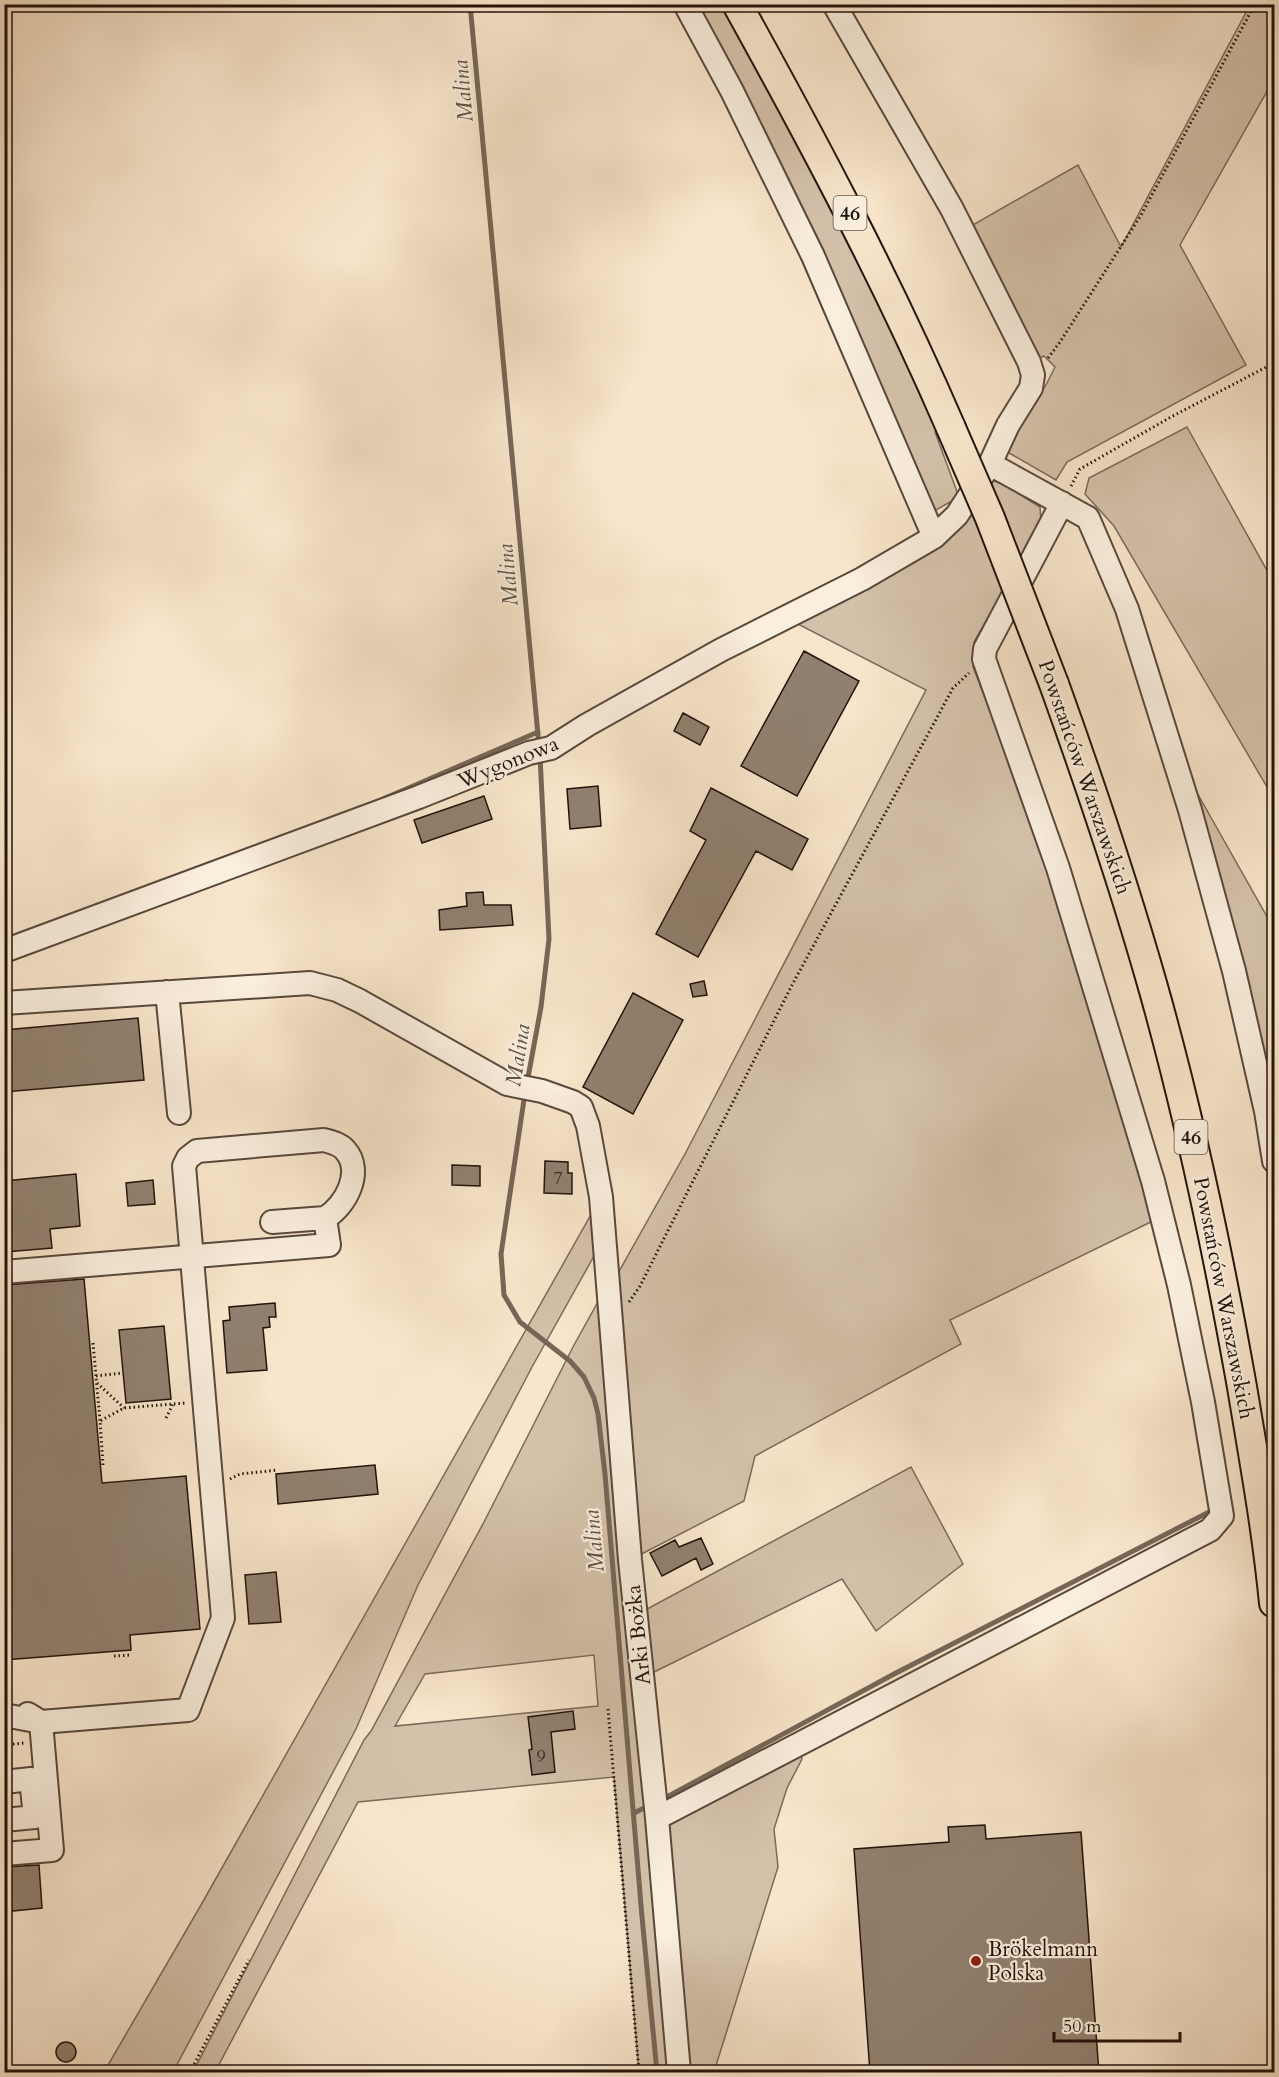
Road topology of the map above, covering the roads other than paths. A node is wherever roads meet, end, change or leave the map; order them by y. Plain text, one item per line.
1 (685, 4) edge
2 (737, 4) edge
3 (834, 4) edge
4 (990, 464) junction
5 (1062, 503) junction
6 (934, 537) junction
7 (4, 951) edge
8 (167, 992) junction
9 (4, 1003) edge
10 (179, 1113) dead end
11 (1275, 1161) edge
12 (325, 1218) junction
13 (272, 1222) dead end
14 (191, 1256) junction
15 (4, 1272) edge
16 (1275, 1603) edge
17 (4, 1700) edge
18 (4, 1715) edge
19 (37, 1732) junction
20 (4, 1782) edge
21 (657, 1818) junction
22 (4, 1820) edge
23 (4, 1854) edge
24 (679, 2073) edge

1 - 6 street
2 - 16 main road, Powstańców Warszawskich / 46, bridge
3 - 4 street, Wygonowa
4 - 5 street
4 - 6 street, Wygonowa
5 - 11 street
5 - 21 street
6 - 7 street, Wygonowa
8 - 9 street
8 - 10 street
8 - 21 street, Arki Bożka
12 - 13 street
12 - 14 street
12 - 14 street
14 - 15 street
14 - 19 street
17 - 19 street
18 - 19 street
19 - 23 street
20 - 22 street
21 - 24 street, Arki Bożka

